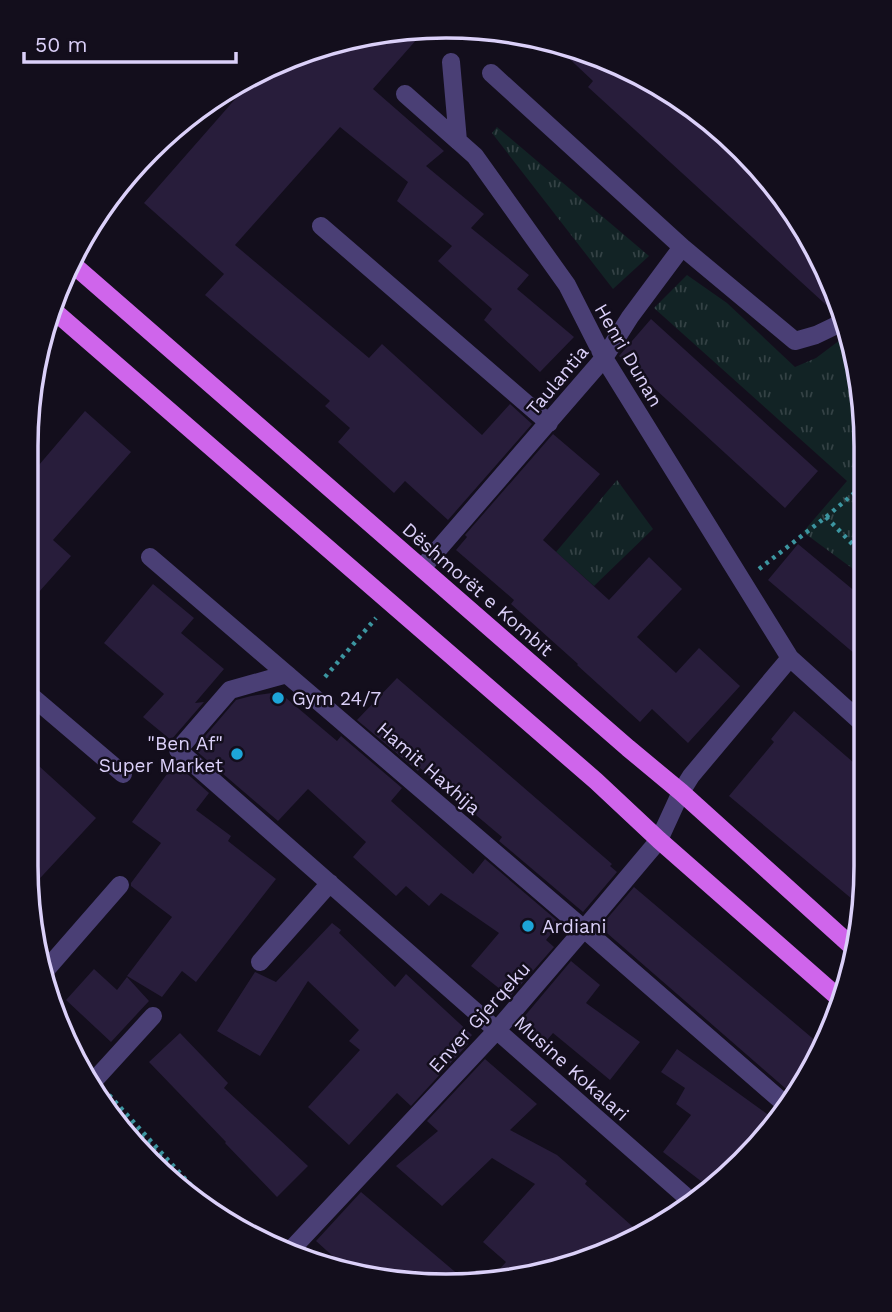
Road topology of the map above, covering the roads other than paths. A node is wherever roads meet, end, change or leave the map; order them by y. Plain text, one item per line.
1 (451, 62) dead end
2 (491, 73) dead end
3 (405, 94) dead end
4 (458, 141) junction
5 (321, 226) dead end
6 (682, 247) junction
7 (79, 270) edge
8 (60, 316) edge
9 (835, 326) edge
10 (604, 358) junction
11 (549, 423) junction
12 (149, 557) dead end
13 (422, 568) junction
14 (790, 658) junction
15 (287, 674) junction
16 (38, 702) edge
17 (854, 716) edge
18 (123, 774) dead end
19 (681, 792) junction
20 (659, 840) junction
21 (330, 883) junction
22 (120, 885) dead end
23 (584, 929) junction
24 (847, 942) edge
25 (260, 962) dead end
26 (51, 965) edge
27 (833, 993) edge
28 (153, 1016) dead end
29 (498, 1030) junction
30 (97, 1076) edge
31 (780, 1099) edge
32 (685, 1196) edge
33 (296, 1244) edge

1 - 4 street
2 - 6 street
3 - 4 street, Henri Dunan
4 - 10 street, Henri Dunan
5 - 11 street
6 - 9 street
6 - 10 street, Taulantia
7 - 13 main road, Dëshmorët e Kombit
8 - 20 main road
10 - 11 street, Taulantia
10 - 14 street, Henri Dunan
11 - 13 street, Taulantia
12 - 15 street, Hamit Haxhija
13 - 19 main road, Dëshmorët e Kombit
14 - 17 street, Henri Dunan
14 - 19 street, Enver Gjerqeku
15 - 21 street, Musine Kokalari
15 - 23 street, Hamit Haxhija
16 - 18 street
19 - 20 street, Enver Gjerqeku
19 - 24 main road, Dëshmorët e Kombit
20 - 23 street, Enver Gjerqeku
20 - 27 main road
21 - 25 street
21 - 29 street, Musine Kokalari
22 - 26 street
23 - 29 street, Enver Gjerqeku
23 - 31 street, Hamit Haxhija
28 - 30 street
29 - 32 street, Musine Kokalari
29 - 33 street, Enver Gjerqeku

